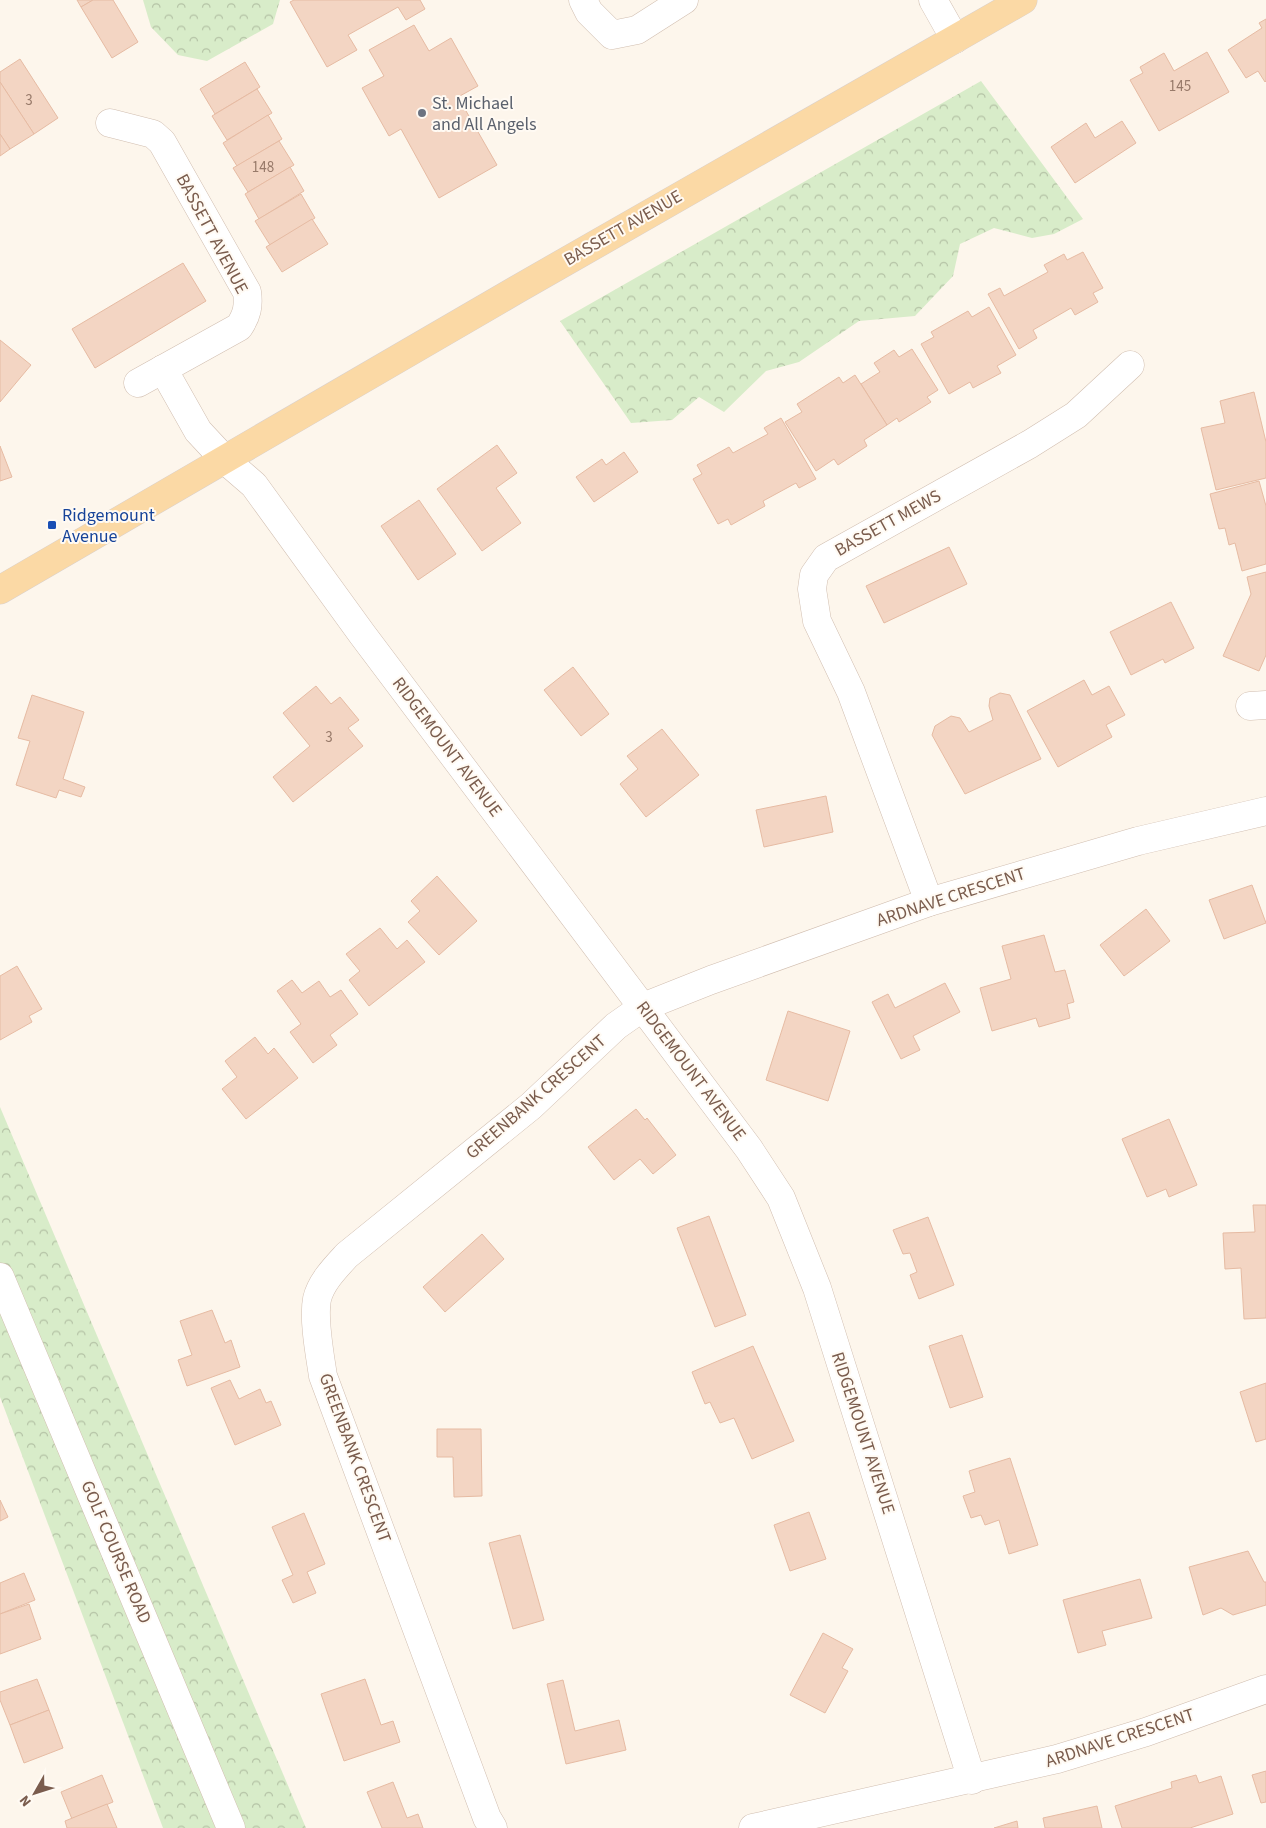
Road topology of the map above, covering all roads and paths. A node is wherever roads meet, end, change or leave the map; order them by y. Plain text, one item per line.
1 (583, 0) edge
2 (684, 0) edge
3 (933, 0) edge
4 (1023, 0) edge
5 (955, 39) junction
6 (110, 123) dead end
7 (1130, 365) dead end
8 (163, 369) junction
9 (138, 383) dead end
10 (226, 460) junction
11 (0, 590) edge
12 (1266, 811) edge
13 (929, 902) junction
14 (643, 1007) junction
15 (0, 1277) edge
16 (1266, 1689) edge
17 (972, 1780) junction
18 (231, 1828) edge
19 (493, 1828) edge
20 (753, 1828) edge

1 - 2 street
3 - 5 street
4 - 5 main road, BASSETT AVENUE
5 - 10 main road, BASSETT AVENUE
6 - 8 street, BASSETT AVENUE
7 - 13 street, BASSETT MEWS
8 - 9 street, BASSETT AVENUE
8 - 10 street
10 - 11 main road, BASSETT AVENUE
10 - 14 street, RIDGEMOUNT AVENUE
12 - 13 street, ARDNAVE CRESCENT
13 - 14 street, ARDNAVE CRESCENT
14 - 17 street, RIDGEMOUNT AVENUE
14 - 19 street, GREENBANK CRESCENT
15 - 18 street, GOLF COURSE ROAD
16 - 17 street, ARDNAVE CRESCENT
17 - 20 street

